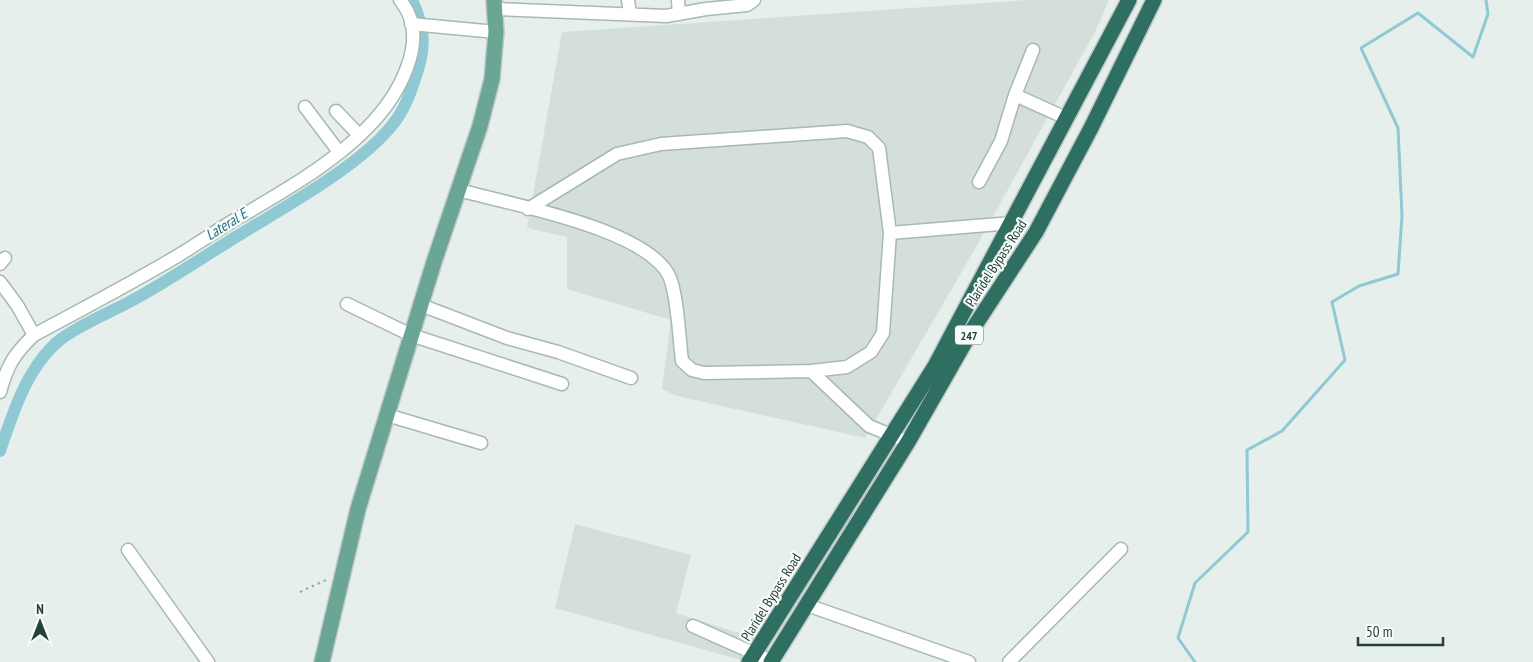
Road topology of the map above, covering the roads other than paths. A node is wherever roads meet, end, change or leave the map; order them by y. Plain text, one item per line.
1 (400, 0) edge
2 (628, 0) edge
3 (678, 0) edge
4 (754, 0) edge
5 (1129, 0) edge
6 (1154, 0) edge
7 (728, 3) edge
8 (706, 4) edge
9 (494, 5) edge
10 (518, 5) edge
11 (630, 14) junction
12 (679, 14) junction
13 (419, 24) junction
14 (496, 32) junction
15 (1033, 50) dead end
16 (1015, 96) junction
17 (306, 107) dead end
18 (336, 111) dead end
19 (1066, 118) junction
20 (1092, 128) junction
21 (359, 135) junction
22 (339, 152) junction
23 (979, 182) dead end
24 (459, 190) junction
25 (528, 209) junction
26 (1012, 224) junction
27 (890, 233) junction
28 (0, 282) edge
29 (347, 304) dead end
30 (421, 305) junction
31 (34, 336) junction
32 (412, 336) junction
33 (811, 371) junction
34 (632, 378) dead end
35 (562, 384) dead end
36 (0, 392) edge
37 (386, 415) junction
38 (892, 436) junction
39 (908, 442) junction
40 (481, 443) dead end
41 (1121, 549) dead end
42 (128, 550) dead end
43 (807, 605) junction
44 (693, 626) dead end
45 (752, 658) edge
46 (208, 662) edge
47 (322, 662) edge
48 (771, 662) edge
49 (969, 662) edge
50 (1009, 662) edge

1 - 13 street
2 - 11 street
3 - 12 street
4 - 7 street
5 - 19 highway, Plaridel Bypass Road / 247
6 - 20 highway, Plaridel Bypass Road / 247
7 - 8 street
8 - 12 street
9 - 10 street
9 - 14 main road
10 - 11 street
11 - 12 street
13 - 14 street
13 - 21 street
14 - 24 main road
15 - 16 street
16 - 19 street
16 - 23 street
17 - 22 street
18 - 21 street
19 - 20 highway
19 - 26 highway, Plaridel Bypass Road / 247
20 - 39 highway, Plaridel Bypass Road / 247
21 - 22 street
22 - 31 street
24 - 25 street
24 - 30 main road
25 - 27 street
25 - 33 street
26 - 27 street
26 - 38 highway, Plaridel Bypass Road / 247
27 - 33 street
28 - 31 street
29 - 32 street
30 - 32 main road
30 - 34 street
31 - 36 street
32 - 35 street
32 - 37 main road
33 - 38 street
37 - 40 street
37 - 47 main road
38 - 39 street
38 - 45 highway, Plaridel Bypass Road / 247
39 - 43 highway, Plaridel Bypass Road / 247
41 - 50 street
42 - 46 street
43 - 48 highway, Plaridel Bypass Road / 247
43 - 49 street
44 - 45 street
45 - 48 street

